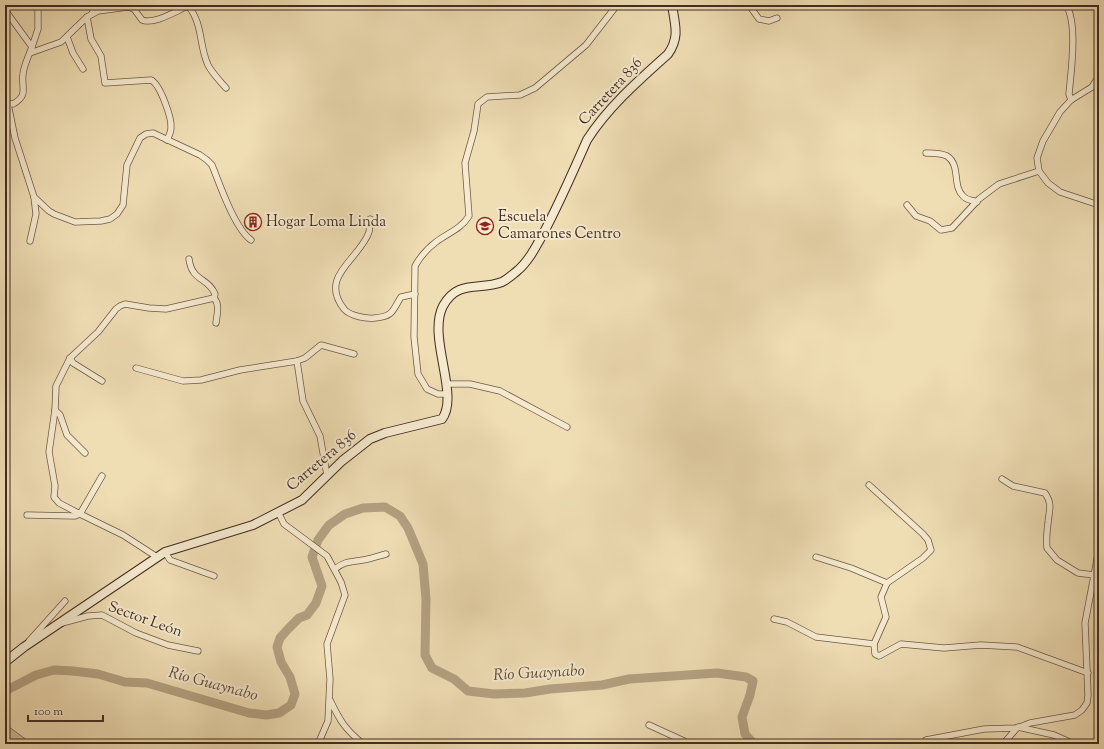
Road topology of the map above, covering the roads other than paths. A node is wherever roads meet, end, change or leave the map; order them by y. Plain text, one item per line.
1 (38, 5) edge
2 (93, 5) edge
3 (616, 5) edge
4 (672, 5) edge
5 (749, 5) edge
6 (1066, 5) edge
7 (5, 10) edge
8 (89, 16) junction
9 (777, 18) dead end
10 (67, 37) junction
11 (32, 47) junction
12 (30, 54) junction
13 (83, 69) dead end
14 (1099, 76) edge
15 (1099, 86) edge
16 (1092, 87) junction
17 (226, 88) dead end
18 (1071, 100) junction
19 (7, 104) edge
20 (166, 140) junction
21 (926, 153) dead end
22 (1039, 171) junction
23 (34, 197) junction
24 (977, 202) junction
25 (907, 205) dead end
26 (1099, 205) edge
27 (370, 219) dead end
28 (30, 240) dead end
29 (251, 240) dead end
30 (190, 259) dead end
31 (415, 294) junction
32 (214, 298) junction
33 (216, 323) dead end
34 (354, 354) dead end
35 (70, 358) junction
36 (296, 361) junction
37 (136, 368) dead end
38 (102, 381) dead end
39 (446, 384) junction
40 (447, 394) junction
41 (55, 410) junction
42 (567, 427) dead end
43 (85, 453) dead end
44 (327, 475) junction
45 (102, 476) dead end
46 (1002, 479) dead end
47 (869, 485) dead end
48 (278, 512) junction
49 (80, 514) junction
50 (27, 515) dead end
51 (1099, 549) edge
52 (386, 554) dead end
53 (161, 555) junction
54 (816, 557) dead end
55 (1097, 563) edge
56 (335, 569) junction
57 (1094, 575) junction
58 (214, 576) dead end
59 (887, 583) junction
60 (65, 601) dead end
61 (774, 619) dead end
62 (59, 624) junction
63 (874, 644) junction
64 (24, 648) junction
65 (198, 651) dead end
66 (5, 662) edge
67 (1088, 673) junction
68 (329, 698) junction
69 (650, 725) dead end
70 (1018, 728) junction
71 (926, 740) dead end
72 (318, 744) edge
73 (363, 744) edge
74 (687, 744) edge
75 (1003, 744) edge
76 (1074, 744) edge

1 - 11 street
2 - 8 street
3 - 31 street
4 - 39 street, Carretera 836
5 - 9 street
6 - 18 street
7 - 11 street
8 - 10 street
8 - 17 street
8 - 20 street
10 - 12 street
10 - 13 street
11 - 12 street
12 - 19 street
14 - 16 street
15 - 16 street
16 - 18 street
18 - 22 street
19 - 23 street
20 - 23 street
20 - 29 street
21 - 24 street
22 - 24 street
22 - 26 street
23 - 28 street
24 - 25 street
27 - 31 street
30 - 32 street
31 - 40 street
32 - 33 street
32 - 35 street
34 - 36 street
35 - 38 street
35 - 41 street
36 - 37 street
36 - 44 street
39 - 40 street, Carretera 836
39 - 42 street
40 - 44 street, Carretera 836
41 - 43 street
41 - 49 street
44 - 48 street, Carretera 836
45 - 49 street
46 - 57 street
47 - 59 street
48 - 53 street, Carretera 836
48 - 56 street
49 - 50 street
49 - 53 street
51 - 55 street
52 - 56 street
53 - 58 street
53 - 62 street, Carretera 836
54 - 59 street
55 - 57 street
56 - 68 street
57 - 67 street
59 - 63 street
60 - 64 street
61 - 63 street
62 - 64 street, Carretera 836
62 - 65 street, Sector León
63 - 67 street
64 - 66 street, Carretera 836
67 - 70 street
68 - 72 street
68 - 73 street
69 - 74 street
70 - 71 street
70 - 75 street
70 - 76 street

